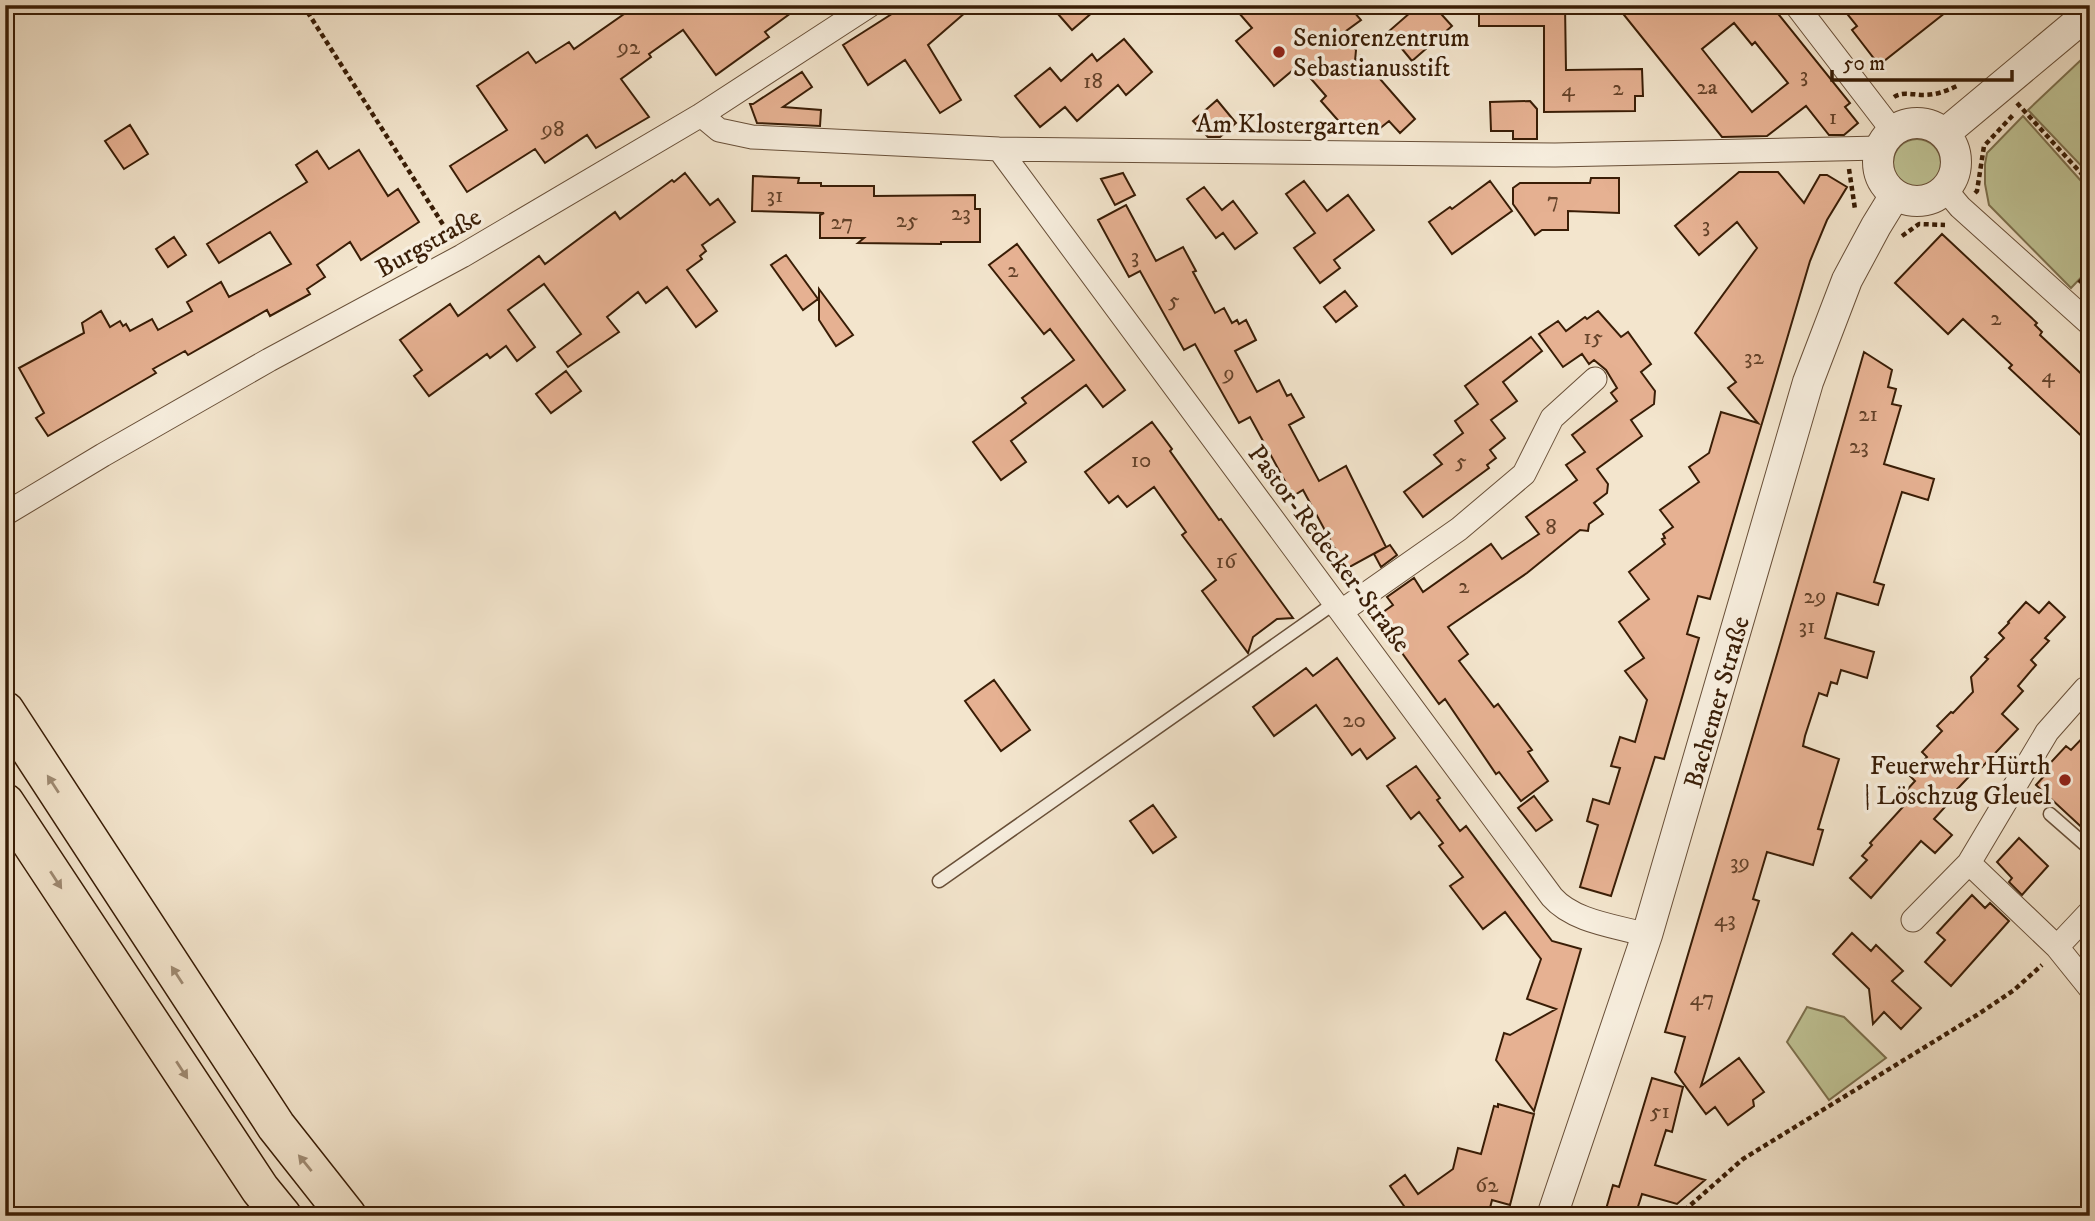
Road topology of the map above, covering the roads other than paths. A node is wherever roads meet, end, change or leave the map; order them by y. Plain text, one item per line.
1 (870, 5) edge
2 (1796, 5) edge
3 (2090, 12) edge
4 (701, 115) junction
5 (1944, 134) junction
6 (1886, 139) junction
7 (999, 149) junction
8 (1945, 189) junction
9 (1895, 195) junction
10 (2090, 324) edge
11 (1595, 379) dead end
12 (5, 514) edge
13 (1339, 607) junction
14 (2085, 690) dead end
15 (5, 711) edge
16 (5, 803) edge
17 (2050, 814) dead end
18 (2090, 849) edge
19 (1969, 863) junction
20 (939, 881) dead end
21 (2090, 912) edge
22 (1913, 920) dead end
23 (1647, 936) junction
24 (2057, 947) junction
25 (2090, 988) edge
26 (282, 1216) edge
27 (348, 1216) edge
28 (1552, 1216) edge

1 - 4 street, Burgstraße
2 - 6 street
3 - 5 street
4 - 7 street, Am Klostergarten
4 - 12 street, Burgstraße
5 - 6 street
5 - 8 street
6 - 7 street, Am Klostergarten
6 - 9 street
7 - 13 street, Pastor-Redecker-Straße
8 - 9 street
8 - 10 street
9 - 23 street, Bachemer Straße
11 - 13 street
13 - 20 lane
13 - 23 street, Pastor-Redecker-Straße
14 - 19 street
27 -> 15 highway
16 -> 26 highway
17 - 18 lane
19 - 22 street
19 - 24 street
21 - 24 street
23 - 28 street, Bachemer Straße
24 - 25 street

